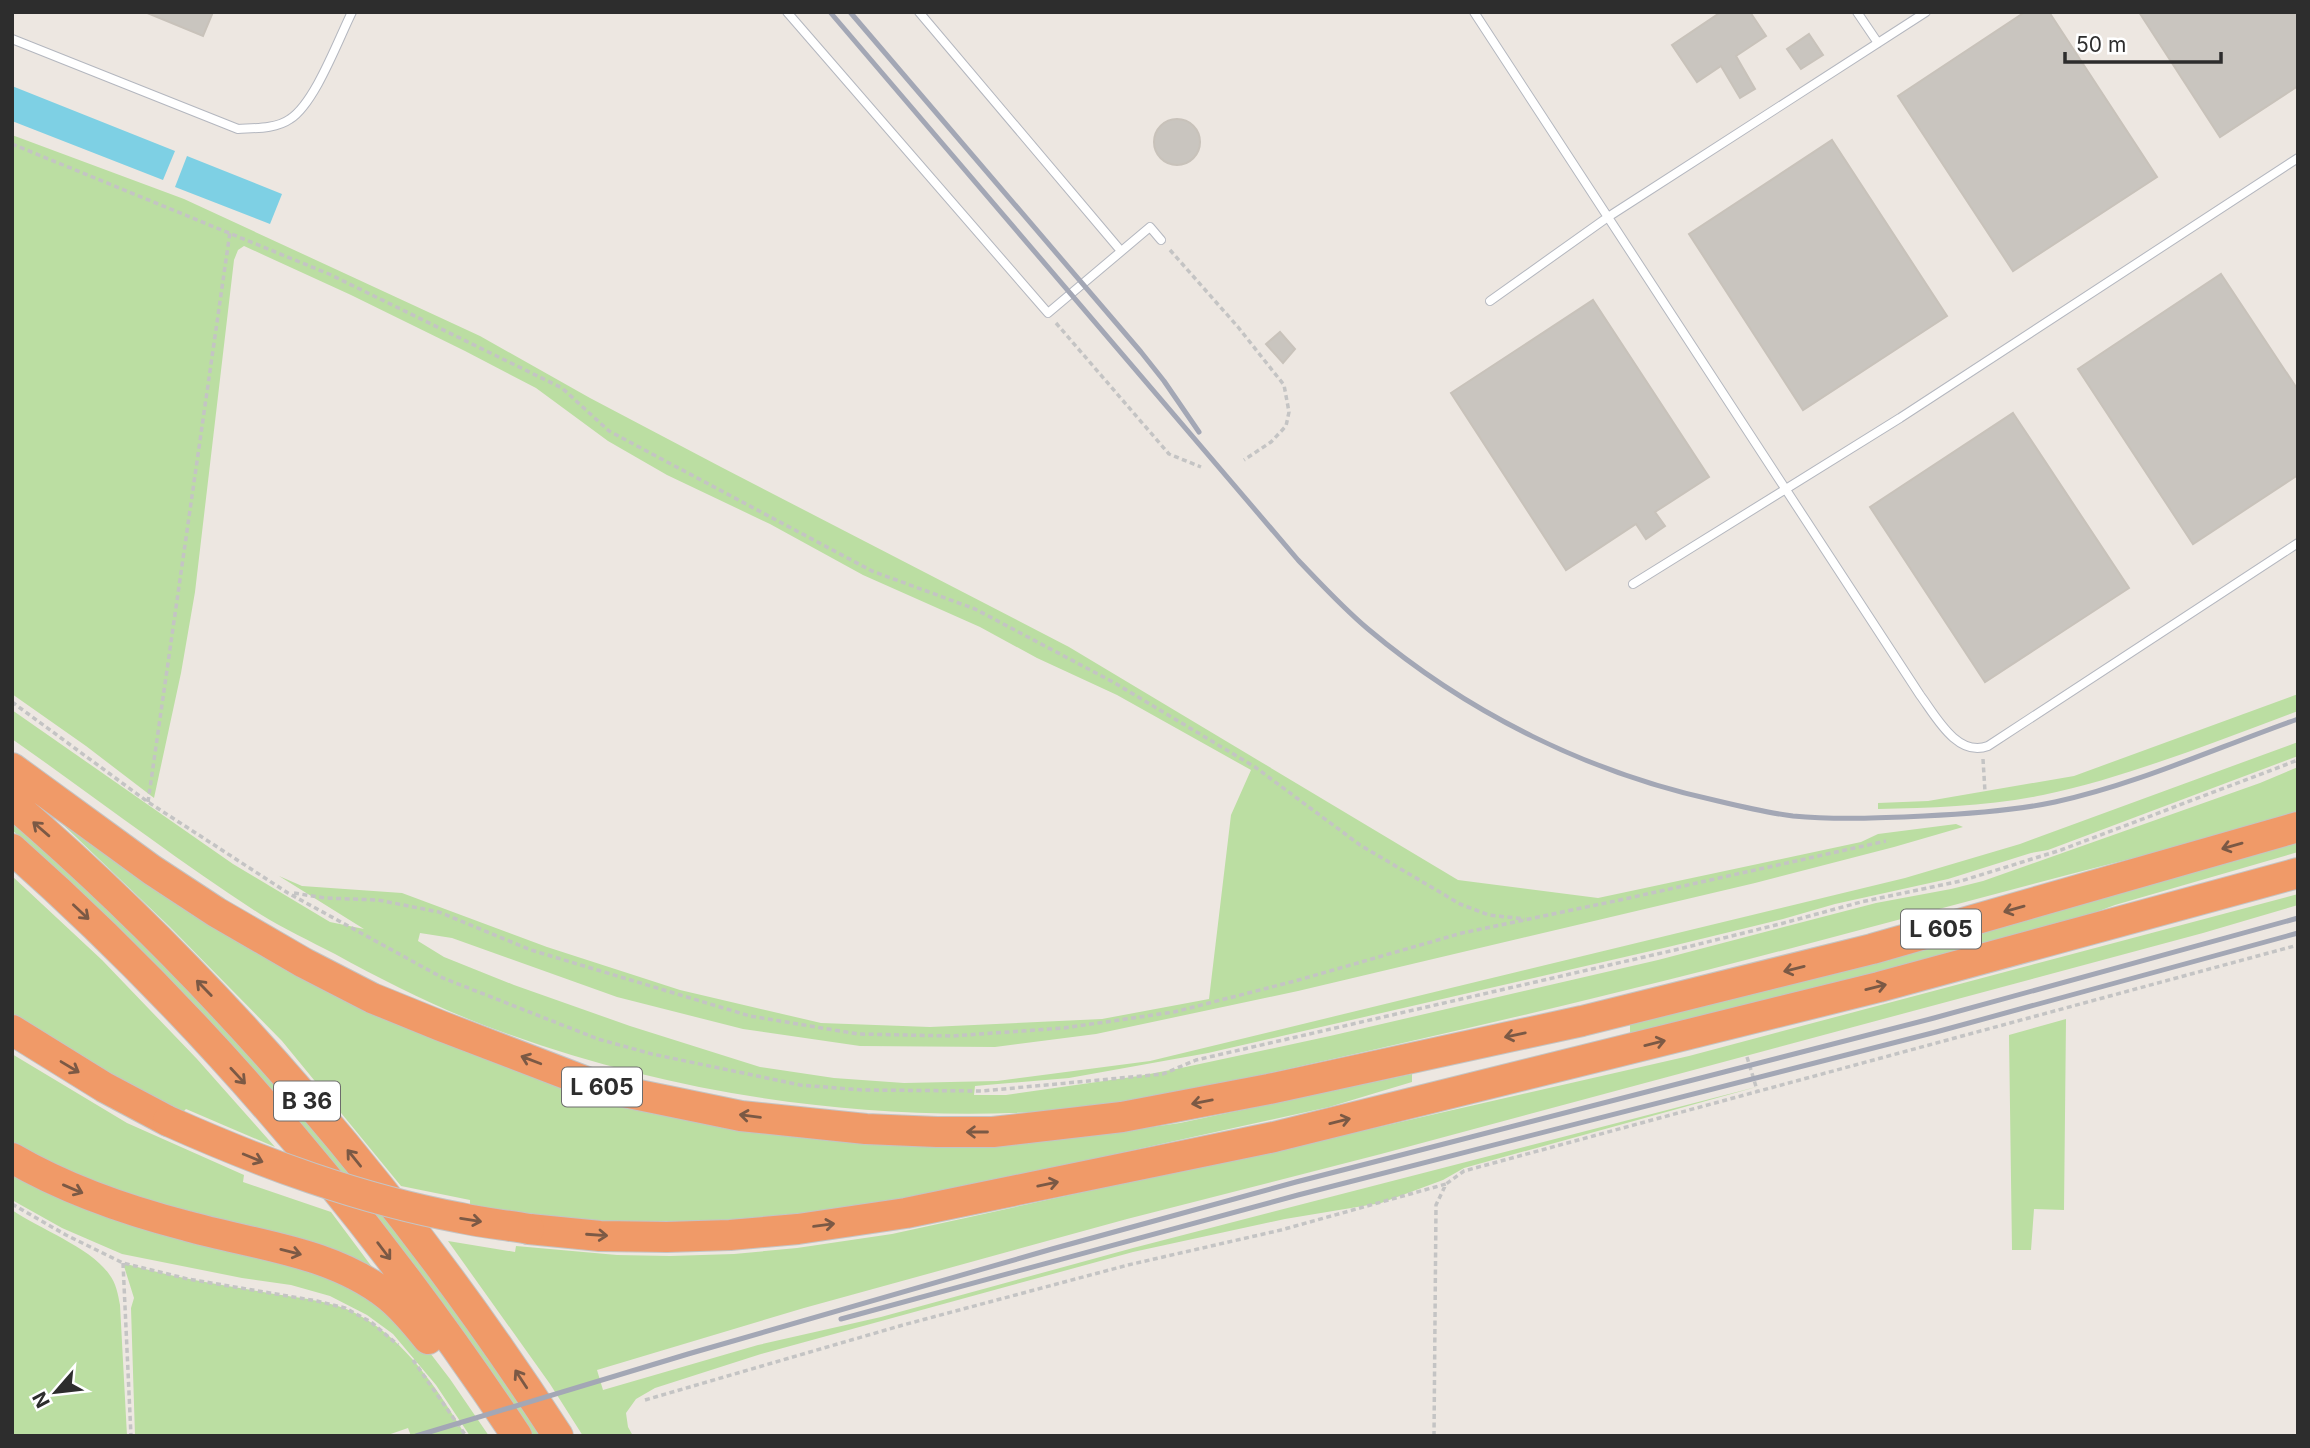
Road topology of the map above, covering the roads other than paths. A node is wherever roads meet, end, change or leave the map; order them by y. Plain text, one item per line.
1 (352, 12) edge
2 (787, 12) edge
3 (919, 12) edge
4 (1474, 12) edge
5 (1857, 12) edge
6 (1926, 12) edge
7 (12, 39) edge
8 (1878, 43) junction
9 (2298, 158) edge
10 (1608, 218) junction
11 (1161, 240) road end
12 (1121, 251) junction
13 (1490, 301) dead end
14 (1787, 488) junction
15 (2298, 542) edge
16 (1633, 584) dead end
17 (12, 768) edge
18 (12, 803) edge
19 (2298, 827) edge
20 (12, 849) edge
21 (2298, 873) edge
22 (12, 1030) edge
23 (12, 1158) edge
24 (499, 1436) edge
25 (517, 1436) edge
26 (558, 1436) edge

1 - 7 lane
2 - 12 lane
3 - 12 lane
4 - 10 lane
5 - 8 lane
6 - 8 lane
8 - 10 lane
9 - 14 lane
10 - 13 lane
10 - 14 lane
11 - 12 lane
14 - 15 lane
14 - 16 lane
19 -> 17 highway, L 605
26 -> 18 highway, B 36
20 -> 25 highway, B 36
22 -> 21 highway, L 605, bridge
23 -> 24 highway

